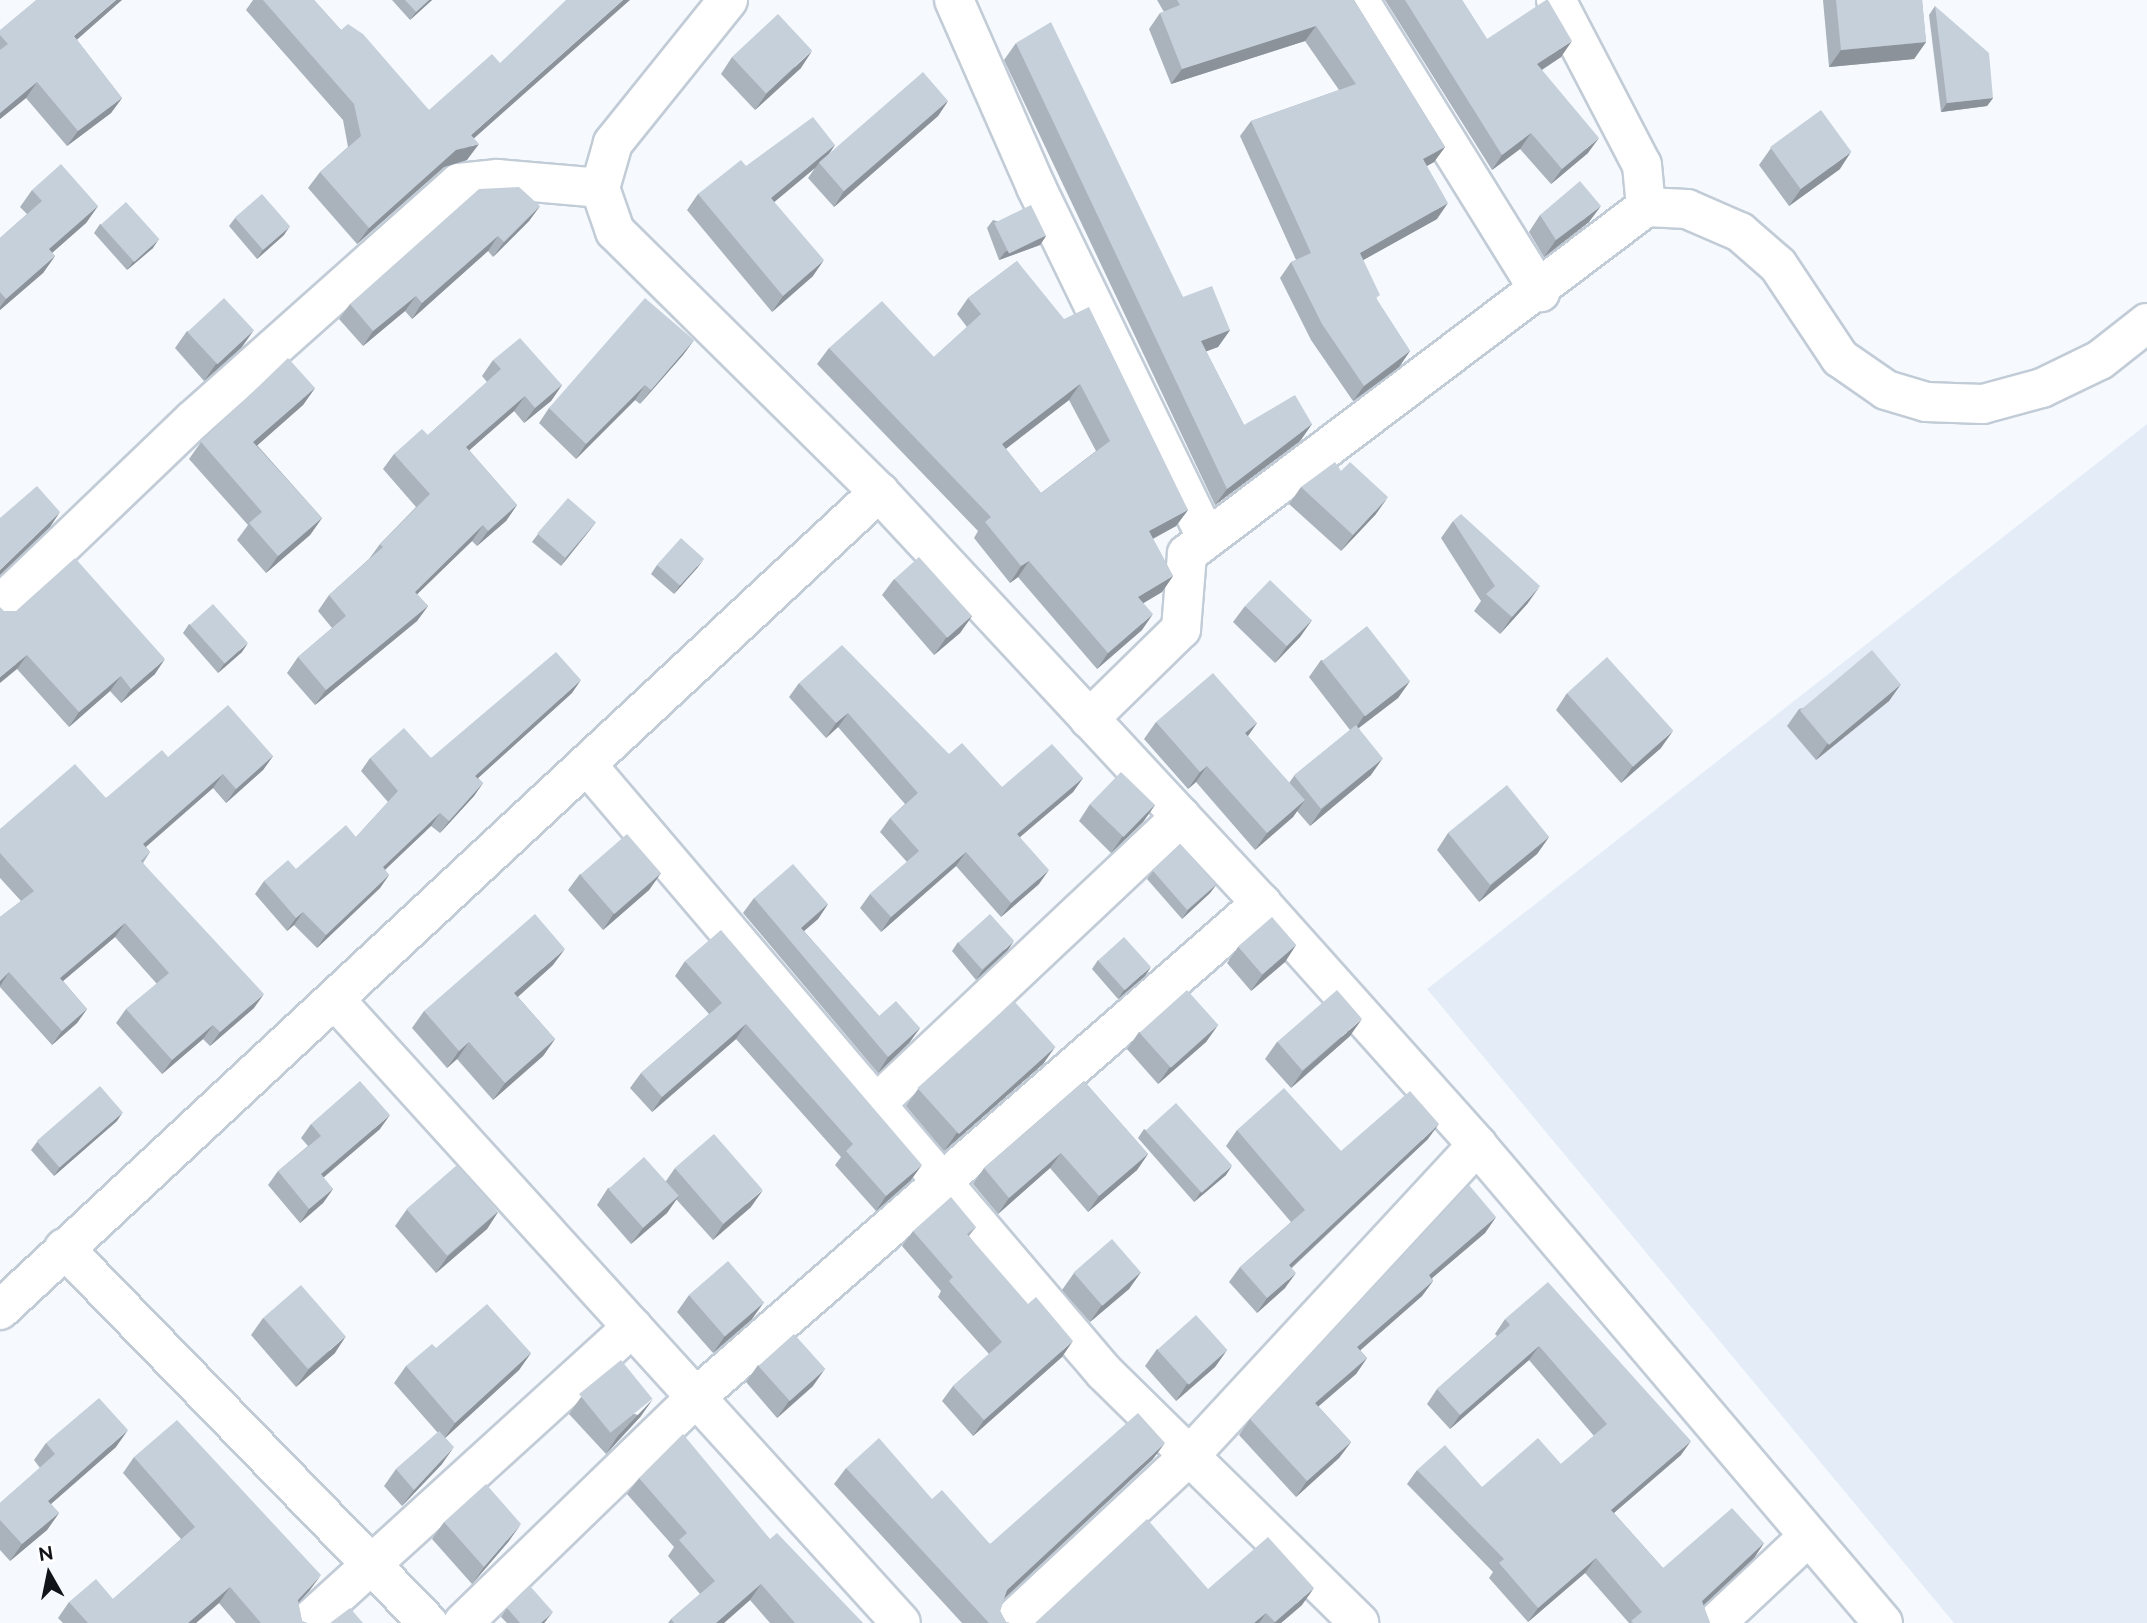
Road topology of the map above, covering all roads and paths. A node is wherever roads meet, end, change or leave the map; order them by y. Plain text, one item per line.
1 (728, 0) edge
2 (954, 0) edge
3 (1359, 0) edge
4 (1556, 0) edge
5 (600, 188) junction
6 (1646, 206) junction
7 (1540, 292) junction
8 (2147, 323) edge
9 (880, 492) junction
10 (1207, 539) junction
11 (0, 605) edge
12 (1089, 719) junction
13 (587, 765) junction
14 (1181, 817) junction
15 (1261, 903) junction
16 (335, 1001) junction
17 (874, 1106) junction
18 (1478, 1145) junction
19 (940, 1184) junction
20 (64, 1248) junction
21 (0, 1310) edge
22 (632, 1327) junction
23 (696, 1397) junction
24 (1192, 1453) junction
25 (1809, 1536) junction
26 (370, 1566) junction
27 (307, 1623) edge
28 (428, 1623) edge
29 (463, 1623) edge
30 (901, 1623) edge
31 (1010, 1623) edge
32 (1359, 1623) edge
33 (1716, 1623) edge
34 (1883, 1623) edge

1 - 5 street
2 - 10 street
3 - 7 street
4 - 6 street
5 - 9 street
5 - 11 street
6 - 7 street
6 - 8 street
7 - 10 street
9 - 12 street
9 - 13 street
10 - 12 street
12 - 14 street
13 - 16 street
13 - 17 street
14 - 15 street
14 - 17 street
15 - 18 street
15 - 19 street
16 - 20 street
16 - 22 street
17 - 19 street
18 - 24 street
18 - 25 street
19 - 23 street
19 - 24 street
20 - 21 street
20 - 26 street
22 - 23 street
22 - 26 street
23 - 29 street
23 - 30 street
24 - 31 street
24 - 32 street
25 - 33 street
25 - 34 street
26 - 27 street
26 - 28 street

